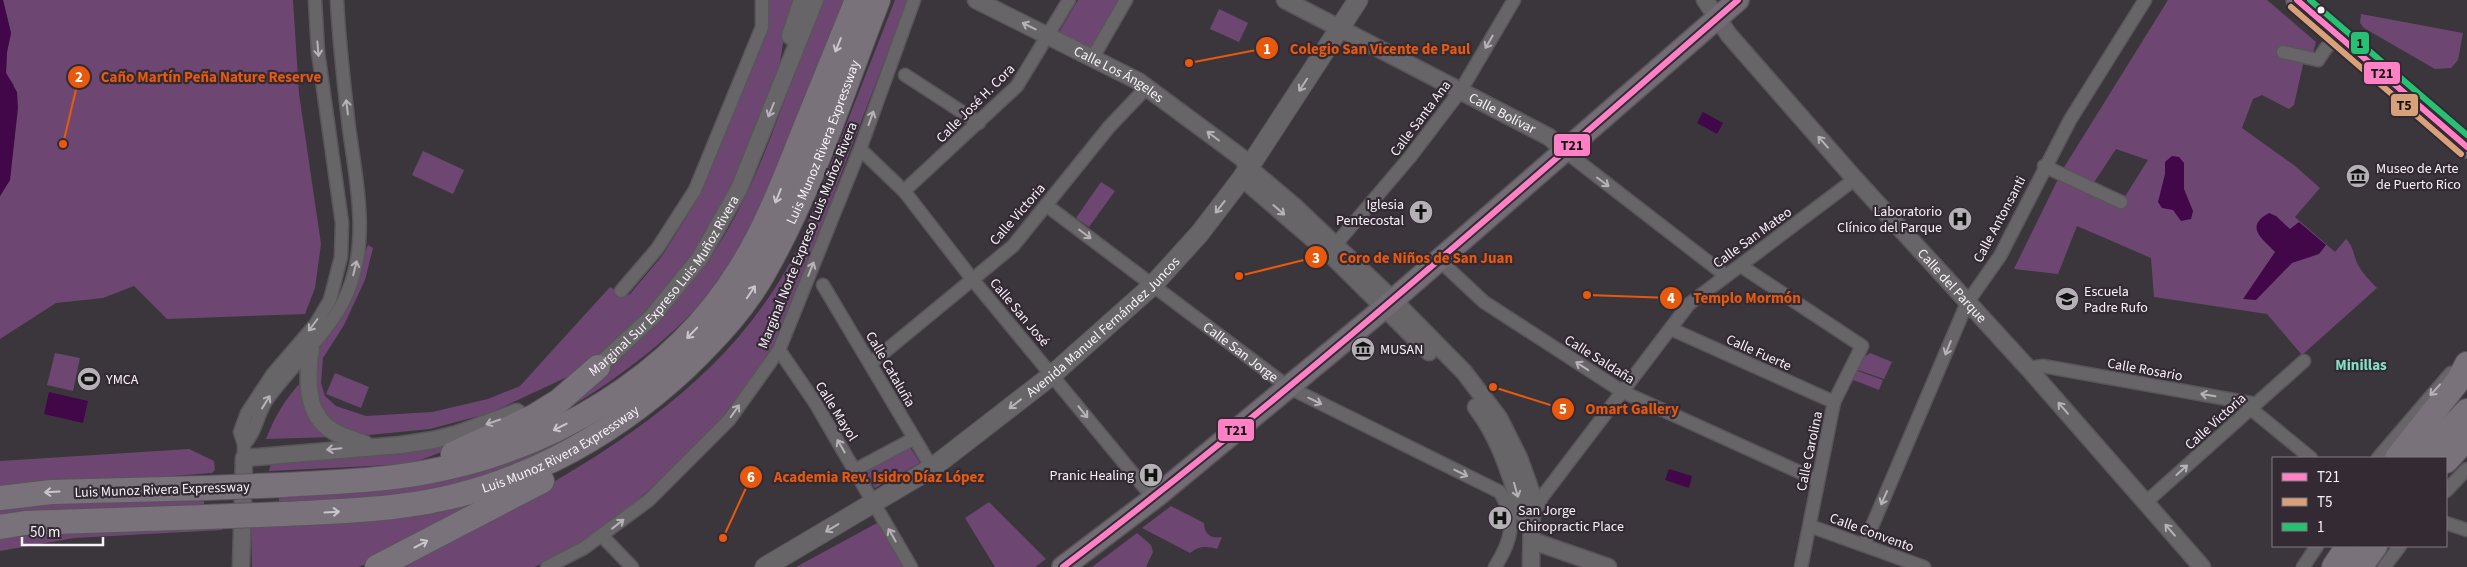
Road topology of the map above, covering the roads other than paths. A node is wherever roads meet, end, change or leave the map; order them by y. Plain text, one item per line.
1 (315, 0) edge
2 (337, 0) edge
3 (762, 0) edge
4 (802, 0) edge
5 (815, 0) edge
6 (856, 0) edge
7 (878, 0) edge
8 (914, 0) edge
9 (976, 0) edge
10 (1069, 0) edge
11 (1126, 0) edge
12 (1285, 0) edge
13 (1358, 0) edge
14 (1514, 0) edge
15 (1705, 0) edge
16 (1738, 0) edge
17 (2145, 0) edge
18 (2297, 0) edge
19 (1717, 18) junction
20 (1340, 27) junction
21 (1048, 36) junction
22 (2339, 36) junction
23 (2283, 52) dead end
24 (1094, 57) junction
25 (905, 76) dead end
26 (784, 77) junction
27 (1147, 87) junction
28 (1460, 90) junction
29 (980, 123) junction
30 (2467, 146) edge
31 (860, 149) junction
32 (1566, 152) junction
33 (2044, 166) junction
34 (1246, 173) junction
35 (1855, 179) junction
36 (904, 192) junction
37 (2121, 202) dead end
38 (1046, 205) junction
39 (361, 222) junction
40 (342, 223) junction
41 (342, 240) junction
42 (360, 240) junction
43 (1336, 244) junction
44 (1438, 260) junction
45 (1741, 266) junction
46 (1725, 276) junction
47 (973, 280) junction
48 (823, 284) dead end
49 (1152, 286) junction
50 (621, 291) dead end
51 (1967, 303) junction
52 (1388, 304) junction
53 (1671, 329) junction
54 (311, 347) junction
55 (779, 350) junction
56 (2467, 354) edge
57 (2304, 361) dead end
58 (871, 363) junction
59 (2467, 364) edge
60 (598, 367) junction
61 (2028, 368) junction
62 (1052, 375) junction
63 (1288, 387) junction
64 (1623, 392) junction
65 (2467, 398) edge
66 (1834, 402) junction
67 (645, 403) junction
68 (2253, 406) junction
69 (2467, 411) edge
70 (2456, 436) edge
71 (914, 439) junction
72 (370, 446) junction
73 (244, 451) junction
74 (2310, 457) edge
75 (2379, 457) edge
76 (2399, 457) edge
77 (2424, 457) edge
78 (2447, 458) edge
79 (932, 468) junction
80 (2467, 469) edge
81 (855, 470) junction
82 (428, 472) junction
83 (1817, 480) junction
84 (2447, 490) edge
85 (0, 498) edge
86 (1154, 498) junction
87 (874, 503) junction
88 (2145, 503) junction
89 (1531, 519) junction
90 (2447, 523) edge
91 (1810, 526) junction
92 (0, 527) edge
93 (2467, 530) edge
94 (602, 536) junction
95 (1533, 541) junction
96 (1864, 545) junction
97 (2316, 547) edge
98 (2347, 547) edge
99 (2374, 547) edge
100 (2399, 547) edge
101 (241, 567) edge
102 (377, 567) edge
103 (547, 567) edge
104 (632, 567) edge
105 (765, 567) edge
106 (911, 567) edge
107 (1063, 567) edge
108 (1495, 567) edge
109 (1532, 567) edge
110 (1608, 567) edge
111 (1801, 567) edge
112 (1924, 567) edge
113 (2202, 567) edge
114 (2303, 567) edge
115 (2334, 567) edge
116 (2360, 567) edge
117 (2384, 567) edge

1 -> 40 street
39 -> 2 street
3 - 50 street
4 - 26 street
5 - 26 street, Marginal Sur Expreso Luis Muñoz Rivera
6 -> 82 highway, Luis Munoz Rivera Expressway
67 -> 7 highway, Luis Munoz Rivera Expressway
31 -> 8 street, Marginal Norte Expreso Luis Muñoz Rivera
21 -> 9 street, Calle Los Ángeles
10 - 21 street, Calle José H. Cora
11 - 24 street
12 - 20 street, Calle Bolívar
13 - 20 main road, Avenida Manuel Fernández Juncos
14 -> 28 street, Calle Santa Ana
15 - 19 street, Calle del Parque
16 - 19 main road
17 - 33 street, Calle Antonsanti
18 - 22 main road
19 - 32 main road
35 -> 19 street, Calle del Parque
20 - 28 street, Calle Bolívar
20 -> 34 main road, Avenida Manuel Fernández Juncos
21 - 24 street, Calle Los Ángeles
21 - 29 street, Calle José H. Cora
22 - 23 street
22 - 30 main road
24 - 27 street, Calle Los Ángeles
25 - 29 street
26 -> 60 street, Marginal Sur Expreso Luis Muñoz Rivera
34 -> 27 street, Calle Los Ángeles
27 - 38 street, Calle Victoria
28 - 32 street, Calle Bolívar
28 - 43 street, Calle Santa Ana
29 - 36 street, Calle José H. Cora
31 - 36 street, Calle San José
55 -> 31 street, Marginal Norte Expreso Luis Muñoz Rivera
32 - 44 main road
32 -> 46 street, Calle Bolívar
33 - 37 street
33 - 51 street, Calle Antonsanti
34 - 43 street
34 -> 49 main road, Avenida Manuel Fernández Juncos
34 -> 52 street
35 - 45 street, Calle San Mateo
35 - 51 street, Calle del Parque
36 - 47 street, Calle San José
38 - 47 street, Calle Victoria
38 -> 49 street, Calle San Jorge
39 - 40 street
39 - 42 street
40 - 41 street
41 - 42 street
41 -> 73 street
54 -> 42 street
43 - 52 street
44 - 52 main road
64 -> 44 street, Calle Saldaña
45 - 46 street, Calle San Mateo
45 - 66 street, Calle Carolina
46 - 53 street, Calle San Mateo
47 - 58 street, Calle Victoria
47 - 62 street, Calle San José
48 - 58 street, Calle Cataluña
49 - 62 main road, Avenida Manuel Fernández Juncos
49 - 63 street, Calle San Jorge
51 - 61 street, Calle del Parque
51 -> 96 street, Calle Antonsanti
52 - 63 main road
52 - 89 street
53 - 64 street, Calle San Mateo
53 - 66 street, Calle Fuerte
54 - 72 street
73 -> 54 street
81 -> 55 street, Calle Mayol
94 -> 55 street, Marginal Norte Expreso Luis Muñoz Rivera
56 -> 75 street
57 - 68 street, Calle Victoria
58 - 71 street, Calle Cataluña
59 - 76 highway
60 -> 72 street, Marginal Sur Expreso Luis Muñoz Rivera
60 - 82 highway
68 -> 61 street, Calle Rosario
88 -> 61 street, Calle del Parque
62 -> 79 main road, Avenida Manuel Fernández Juncos
62 -> 86 street, Calle San José
63 - 86 main road
63 -> 108 street, Calle San Jorge
64 - 83 street, Calle Saldaña
64 - 89 street, Calle San Mateo
65 - 70 highway
66 - 83 street, Calle Carolina
92 -> 67 highway, Luis Munoz Rivera Expressway, bridge
102 -> 67 highway
68 - 74 street, Calle Rosario
88 -> 68 street, Calle Victoria
69 - 70 highway
70 - 77 highway
70 - 78 highway
71 - 79 street, Calle Cataluña
71 - 81 street
72 -> 73 street, Marginal Sur Expreso Luis Muñoz Rivera
73 - 101 street
79 - 87 main road, Avenida Manuel Fernández Juncos
80 - 84 street
81 - 87 street, Calle Mayol
82 -> 85 highway, Luis Munoz Rivera Expressway, bridge
83 - 91 street, Calle Carolina
86 - 107 main road
87 -> 105 main road, Avenida Manuel Fernández Juncos
106 -> 87 street, Calle Mayol
113 -> 88 street, Calle del Parque
89 - 95 street
90 - 93 street
91 - 96 street, Calle Convento
91 - 111 street, Calle Carolina
94 - 103 street, Marginal Norte Expreso Luis Muñoz Rivera
94 - 104 street
95 - 109 street
95 - 110 street
96 - 112 street, Calle Convento
97 - 114 street
98 - 115 highway
99 - 116 highway
100 - 117 street

